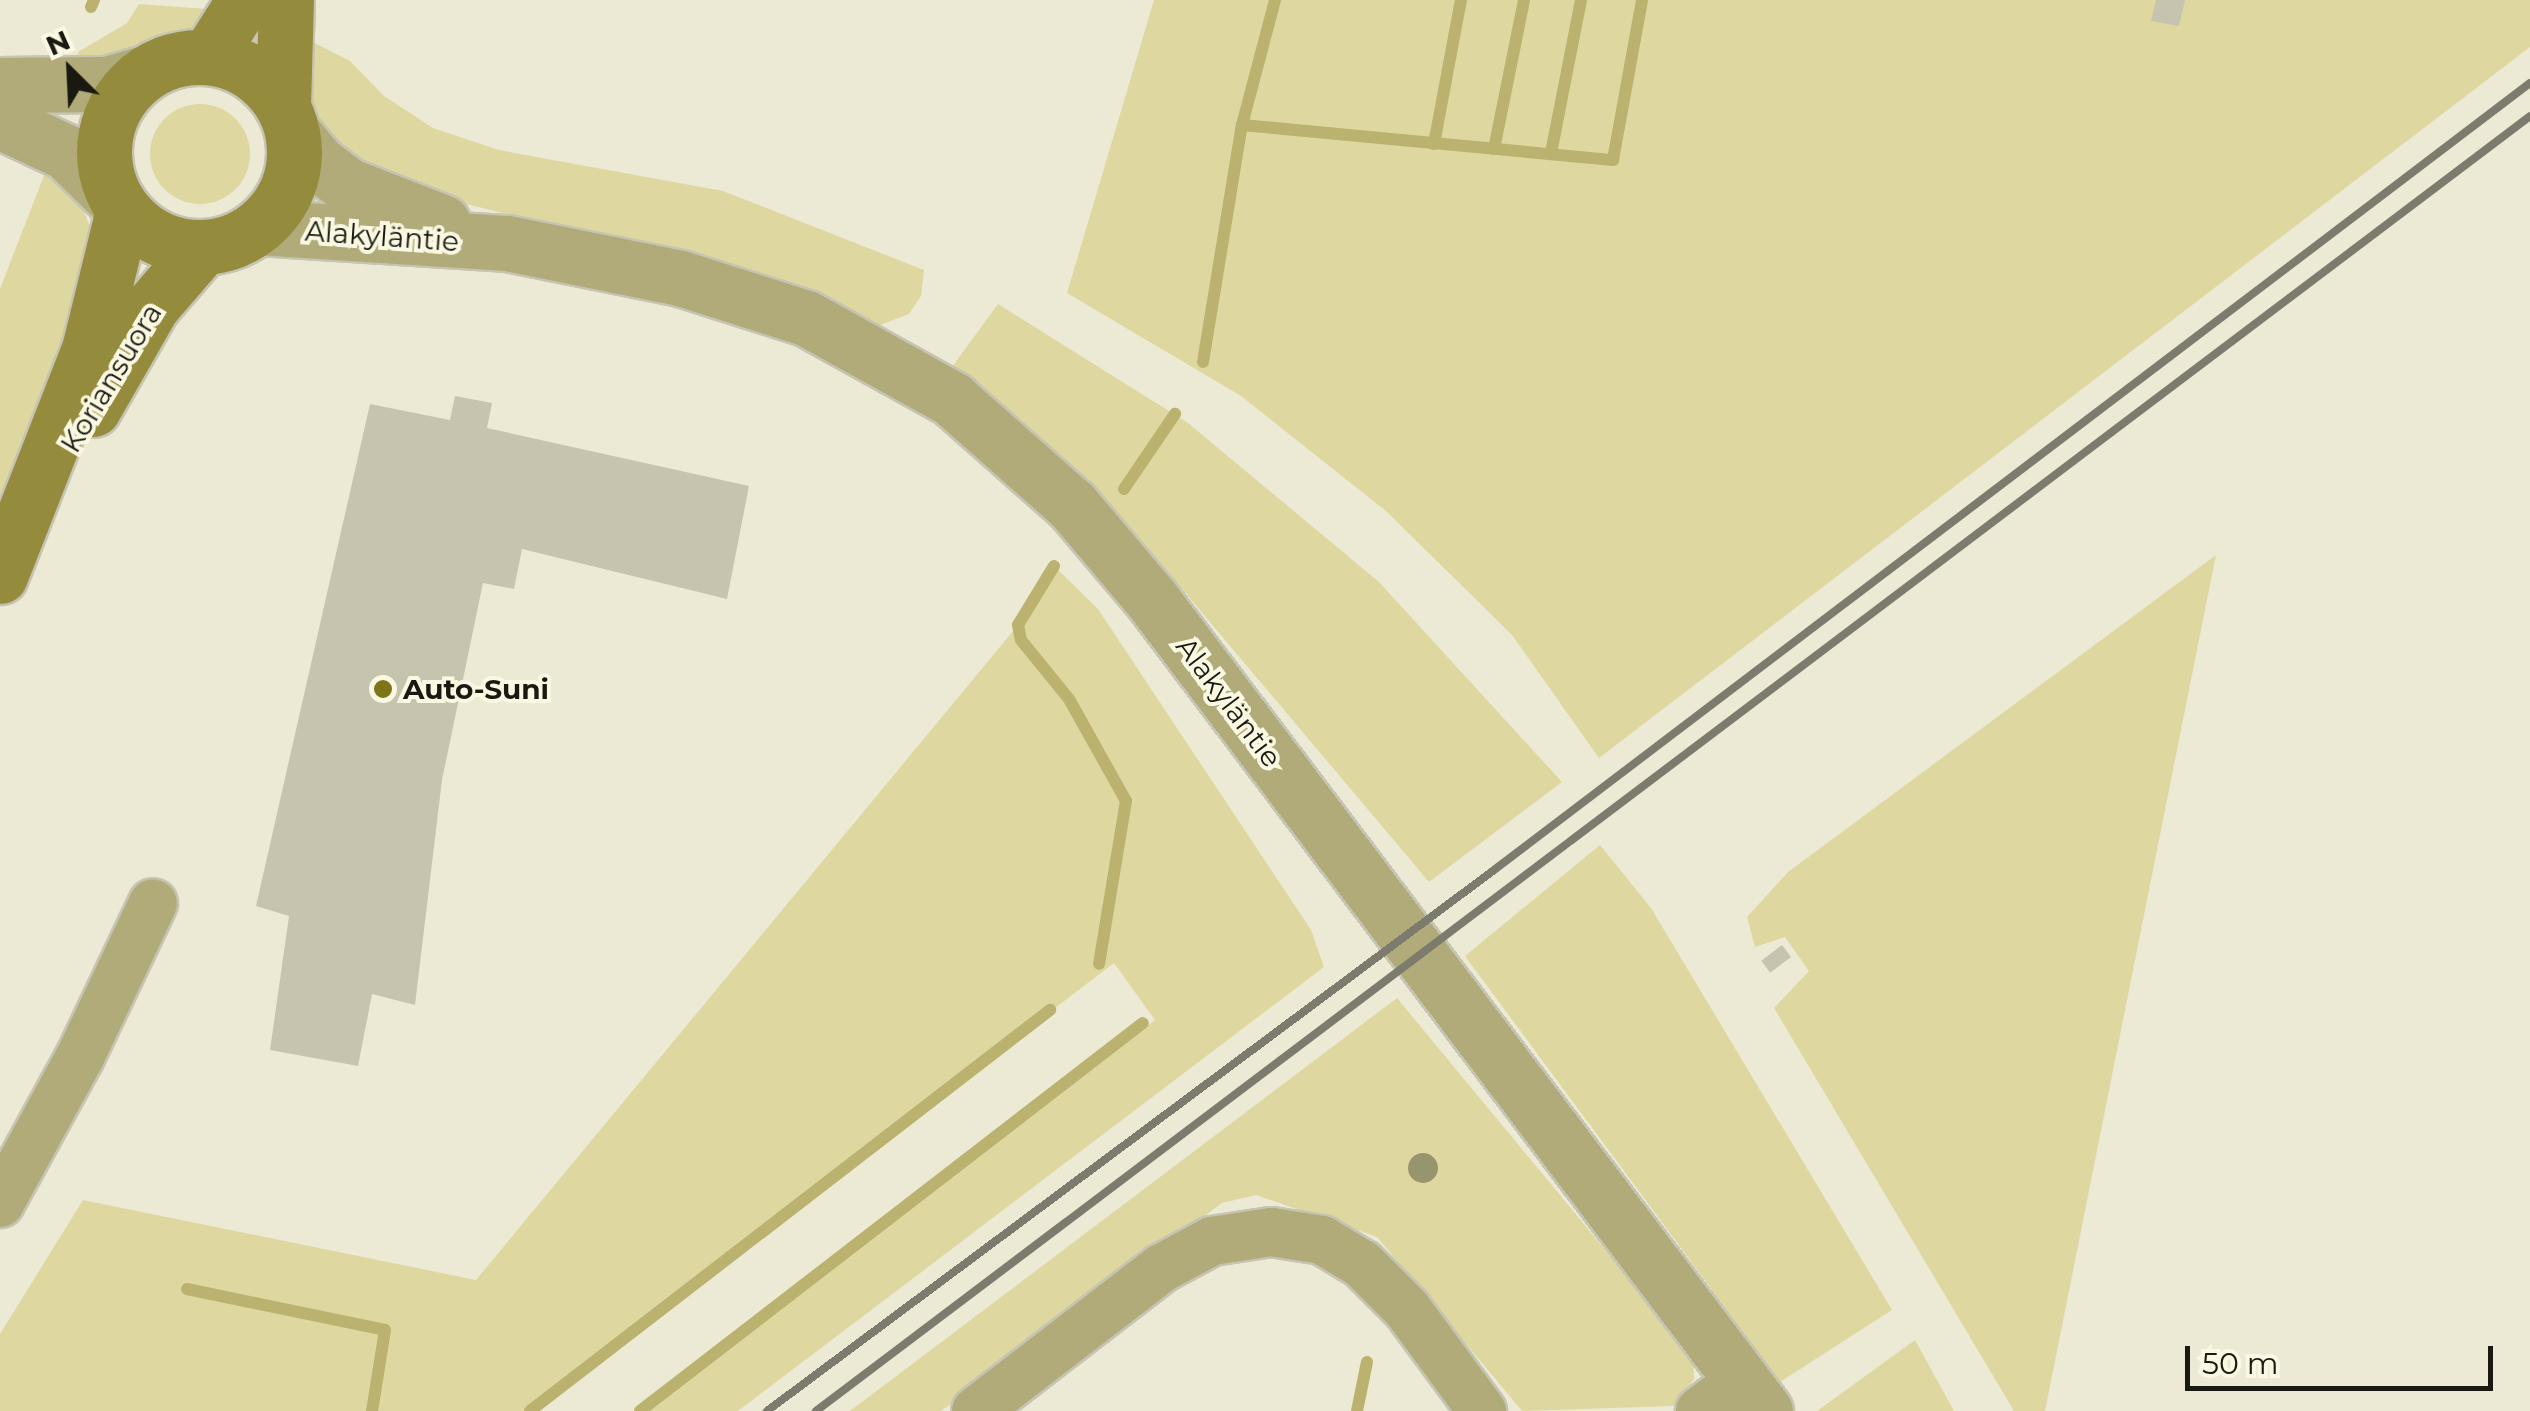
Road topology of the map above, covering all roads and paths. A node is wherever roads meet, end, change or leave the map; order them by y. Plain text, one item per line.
1 (244, 0) edge
2 (286, 0) edge
3 (208, 57) junction
4 (143, 74) junction
5 (0, 85) edge
6 (288, 119) junction
7 (0, 120) edge
8 (120, 206) junction
9 (258, 227) junction
10 (507, 243) junction
11 (203, 247) junction
12 (28, 515) junction
13 (0, 576) edge
14 (153, 903) dead end
15 (0, 1203) edge
16 (1735, 1401) edge
17 (976, 1411) edge
18 (1482, 1411) edge

1 - 3 main road
2 - 6 main road
3 - 4 main road
3 - 6 main road
4 - 5 street
4 - 8 main road
6 - 9 main road
6 - 10 street, Alakyläntie
7 - 8 street
8 - 11 main road
8 - 12 main road, Koriansuora
9 - 10 street, Alakyläntie
9 - 11 main road
10 - 16 street, Alakyläntie
11 - 12 main road, Koriansuora
12 - 13 main road, Koriansuora
14 - 15 street
17 - 18 street

